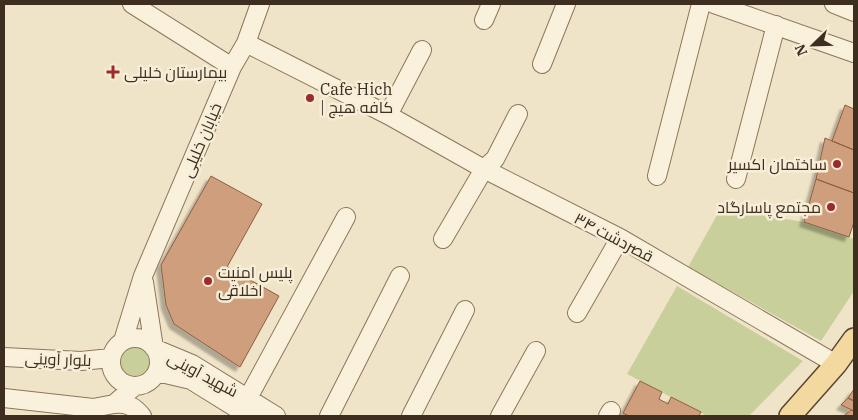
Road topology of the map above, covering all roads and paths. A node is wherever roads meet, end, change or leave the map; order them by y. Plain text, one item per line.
1 (132, 4) edge
2 (260, 4) edge
3 (491, 4) edge
4 (566, 4) edge
5 (701, 4) edge
6 (714, 4) edge
7 (834, 4) edge
8 (854, 12) edge
9 (484, 20) dead end
10 (776, 25) junction
11 (246, 43) junction
12 (422, 50) dead end
13 (854, 53) edge
14 (542, 64) dead end
15 (232, 67) junction
16 (518, 114) dead end
17 (388, 115) junction
18 (484, 169) junction
19 (656, 176) dead end
20 (736, 179) dead end
21 (346, 217) dead end
22 (620, 238) junction
23 (443, 239) dead end
24 (143, 276) junction
25 (400, 276) dead end
26 (465, 310) dead end
27 (576, 312) dead end
28 (854, 339) edge
29 (123, 341) junction
30 (155, 349) junction
31 (536, 351) dead end
32 (4, 357) edge
33 (112, 358) junction
34 (836, 364) junction
35 (157, 372) junction
36 (138, 386) junction
37 (4, 398) edge
38 (248, 398) junction
39 (114, 404) junction
40 (142, 416) edge
41 (249, 416) edge
42 (276, 416) edge
43 (329, 416) edge
44 (411, 416) edge
45 (500, 416) edge
46 (790, 416) edge

1 - 15 street
2 - 11 street, خیابان خلیلی
3 - 9 street
4 - 14 street
5 - 19 street
6 - 10 street
7 - 8 street
10 - 13 street
10 - 20 street
11 - 15 street, خیابان خلیلی
11 - 17 street, قصردشت ۳۴
12 - 17 street
15 - 24 street, خیابان خلیلی
16 - 18 street
17 - 18 street, قصردشت ۳۴
18 - 22 street, قصردشت ۳۴
18 - 23 street
21 - 38 street
22 - 27 street
22 - 34 street, قصردشت ۳۴
24 - 29 street, خیابان خلیلی
24 - 30 street
25 - 43 street
26 - 44 street
28 - 34 main road
29 - 30 street
29 - 33 street
30 - 35 street
30 - 38 street, شهید آوینی
31 - 45 street
32 - 33 street, بلوار آوینی
33 - 36 street
34 - 46 main road
35 - 36 street
35 - 41 street, شهید آوینی
36 - 39 street
36 - 40 street
37 - 39 street
38 - 42 street, شهید آوینی
39 - 40 street

